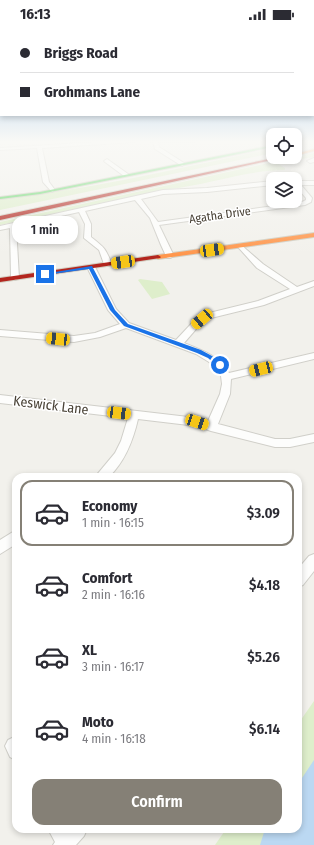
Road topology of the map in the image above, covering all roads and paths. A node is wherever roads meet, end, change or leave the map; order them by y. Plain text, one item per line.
1 (45, 179) edge
2 (106, 179) edge
3 (159, 179) edge
4 (181, 179) edge
5 (302, 183) edge
6 (314, 183) edge
7 (266, 184) edge
8 (52, 190) junction
9 (302, 190) edge
10 (0, 198) edge
11 (136, 198) junction
12 (302, 204) edge
13 (273, 208) edge
14 (81, 210) junction
15 (0, 213) edge
16 (0, 218) edge
17 (155, 224) junction
18 (13, 225) junction
19 (0, 228) edge
20 (314, 235) edge
21 (240, 246) junction
22 (170, 256) junction
23 (108, 264) junction
24 (90, 267) junction
25 (15, 278) junction
26 (0, 280) edge
27 (314, 283) edge
28 (296, 290) junction
29 (126, 325) junction
30 (0, 333) edge
31 (178, 344) junction
32 (314, 356) edge
33 (227, 377) junction
34 (0, 399) edge
35 (134, 415) junction
36 (211, 426) junction
37 (314, 438) edge
38 (105, 473) edge
39 (12, 539) edge
40 (0, 548) edge
41 (314, 561) edge
42 (302, 575) edge

1 - 8 street
2 - 8 main road
3 - 15 main road
4 - 16 main road
5 - 6 street
7 - 11 street
8 - 10 main road
9 - 12 street, Agatha Drive
11 - 14 street
11 - 17 street
13 - 17 street, Agatha Drive
14 - 18 street
14 - 23 street
17 - 22 street
18 - 19 street
18 - 25 street
20 - 21 main road
21 - 22 main road
21 - 28 street
22 - 23 main road
23 - 24 main road
24 - 25 main road
24 - 29 street
25 - 26 main road
27 - 28 street
28 - 31 street
29 - 30 street
29 - 31 street
31 - 33 street
32 - 33 street
33 - 36 street
34 - 35 street, Keswick Lane
35 - 36 street, Keswick Lane
35 - 38 street
36 - 37 street, Keswick Lane
39 - 40 street
41 - 42 street

